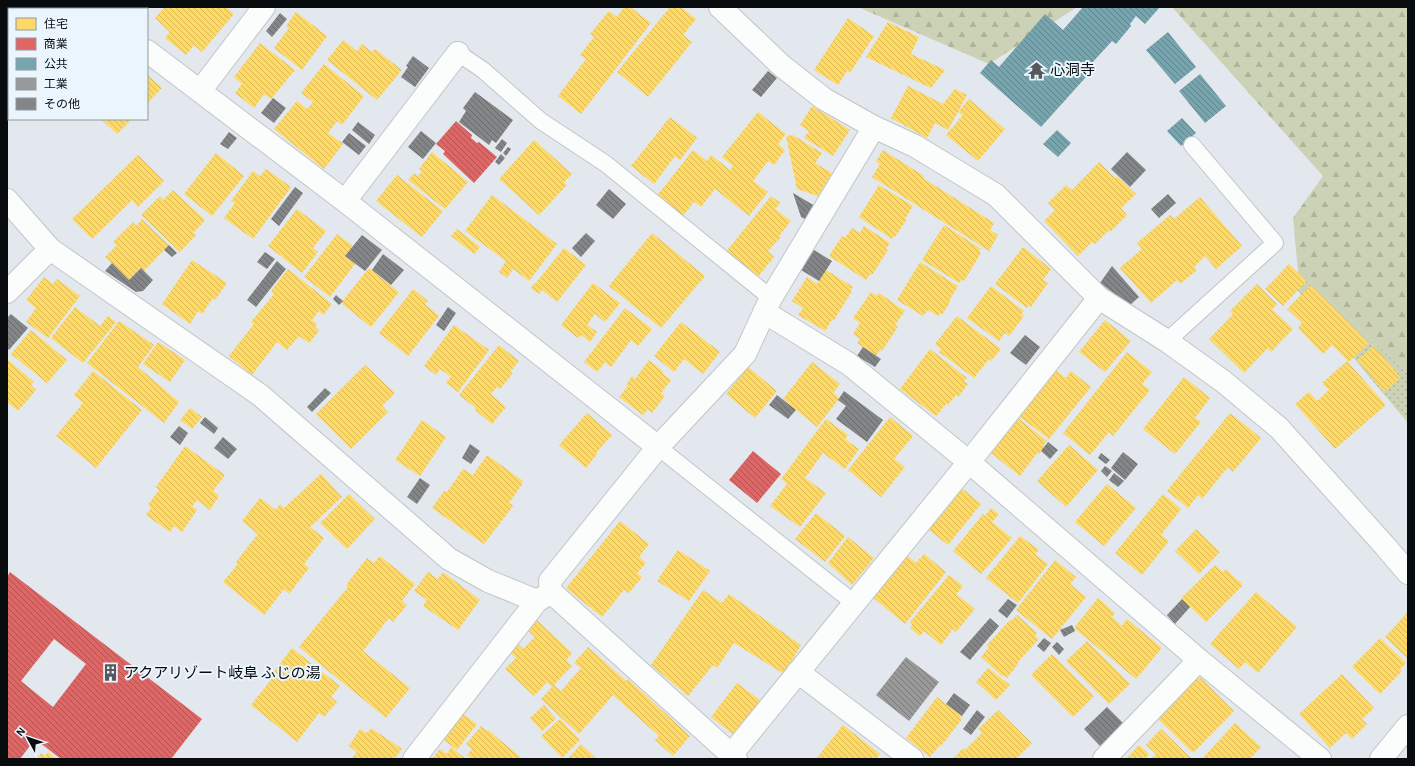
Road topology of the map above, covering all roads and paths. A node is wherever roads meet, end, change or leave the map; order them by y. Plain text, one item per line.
1 (264, 7) edge
2 (720, 7) edge
3 (148, 52) edge
4 (458, 53) joint
5 (200, 91) junction
6 (874, 127) junction
7 (1192, 144) dead end
8 (7, 200) edge
9 (346, 201) junction
10 (50, 249) junction
11 (7, 292) edge
12 (1099, 298) junction
13 (768, 305) junction
14 (1167, 342) junction
15 (658, 447) junction
16 (969, 462) junction
17 (1408, 573) edge
18 (544, 596) junction
19 (854, 603) junction
20 (1199, 660) junction
21 (798, 672) junction
22 (1408, 726) edge
23 (734, 757) edge
24 (414, 759) edge
25 (912, 759) edge
26 (1104, 759) edge
27 (1320, 759) edge
28 (1381, 759) edge

1 - 5 street
2 - 6 street
3 - 5 street
4 - 9 street
4 - 13 lane
5 - 9 street
6 - 12 street
6 - 13 street
7 - 14 lane
8 - 10 street
9 - 15 street
10 - 11 street
10 - 18 street
12 - 14 street
12 - 16 street
13 - 15 street
13 - 16 street
14 - 17 street
15 - 18 street
15 - 19 lane
16 - 19 street
16 - 20 street
18 - 23 street
18 - 24 street
19 - 21 street
20 - 26 street
20 - 27 street
21 - 23 street
21 - 25 street
22 - 28 street

